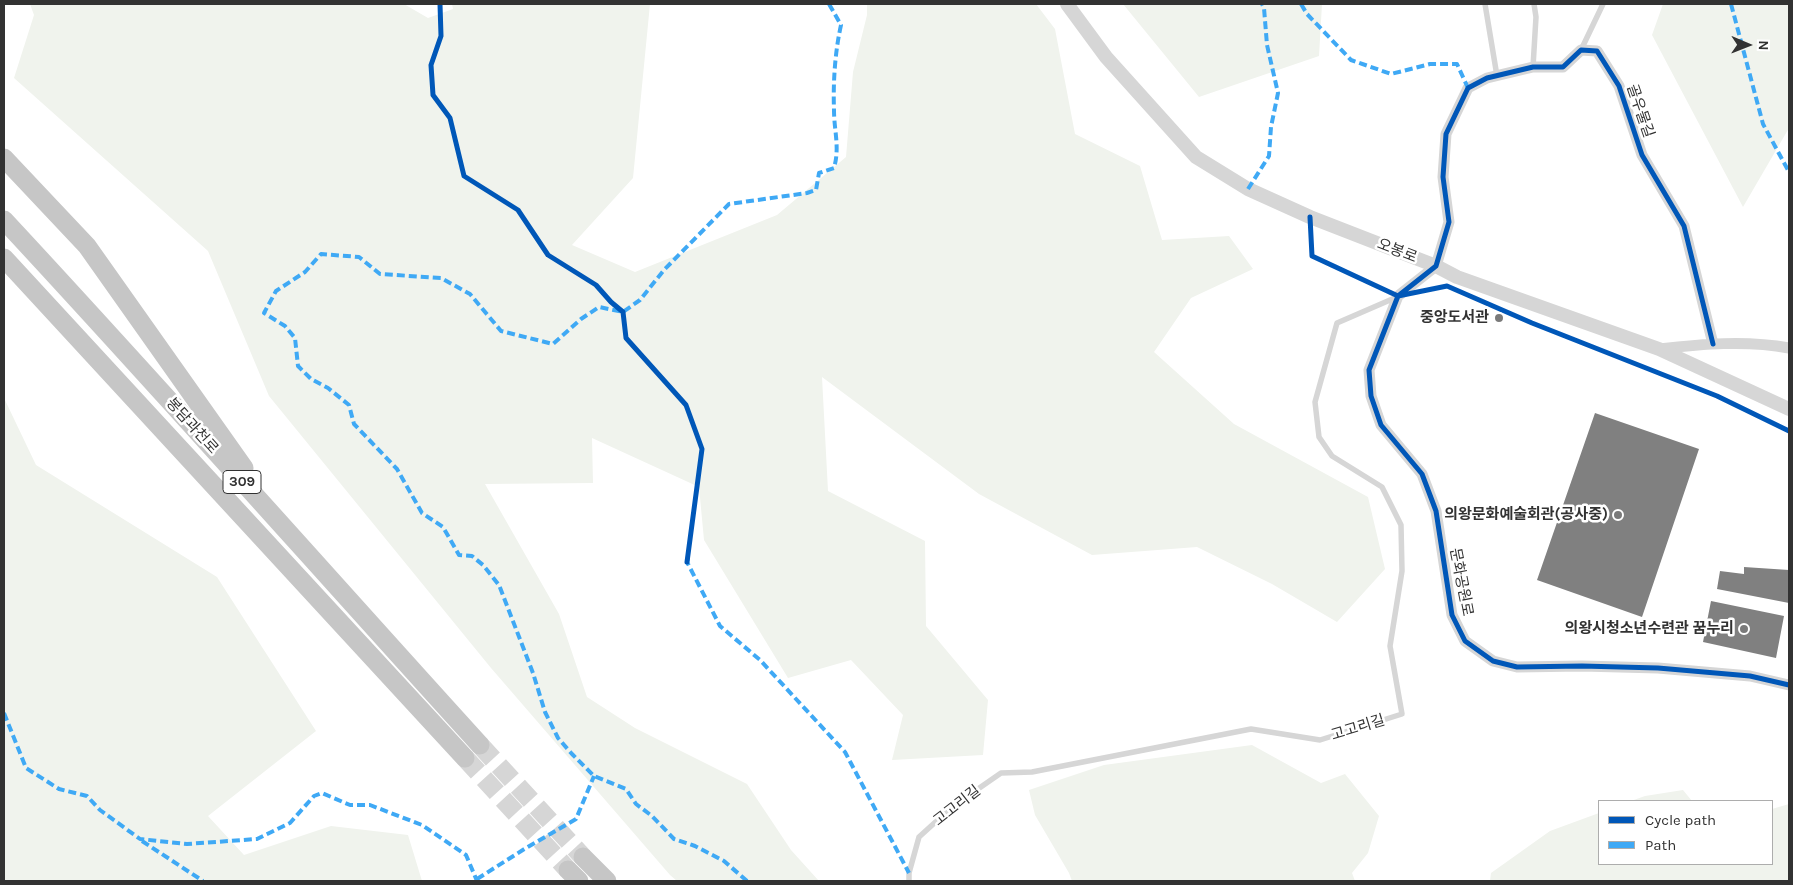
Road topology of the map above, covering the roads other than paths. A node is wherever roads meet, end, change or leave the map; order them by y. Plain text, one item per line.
1 (1066, 4) edge
2 (1485, 4) edge
3 (1534, 4) edge
4 (1603, 4) edge
5 (1582, 50) junction
6 (1533, 67) junction
7 (1497, 76) junction
8 (4, 158) edge
9 (4, 220) edge
10 (4, 258) edge
11 (1436, 266) junction
12 (1398, 296) junction
13 (1713, 344) junction
14 (1789, 348) edge
15 (1658, 349) junction
16 (1789, 409) edge
17 (295, 541) junction
18 (1789, 685) edge
19 (480, 745) tunnel mouth
20 (465, 758) tunnel mouth
21 (583, 857) tunnel mouth
22 (608, 881) edge
23 (908, 881) edge

1 - 11 street, 오봉로
2 - 7 lane
3 - 6 lane
4 - 5 lane
5 - 6 street
5 - 13 street, 골우물길
6 - 7 street
7 - 11 street
8 - 17 highway
9 - 17 highway, 봉담과천로 / 309
10 - 20 highway, 봉담과천로 / 309
11 - 12 street
11 - 15 street, 오봉로
12 - 18 street, 문화공원로
12 - 23 lane, 고고리길
13 - 14 street
13 - 15 street
15 - 16 street, 오봉로
17 - 19 highway, 봉담과천로 / 309
21 - 22 highway

